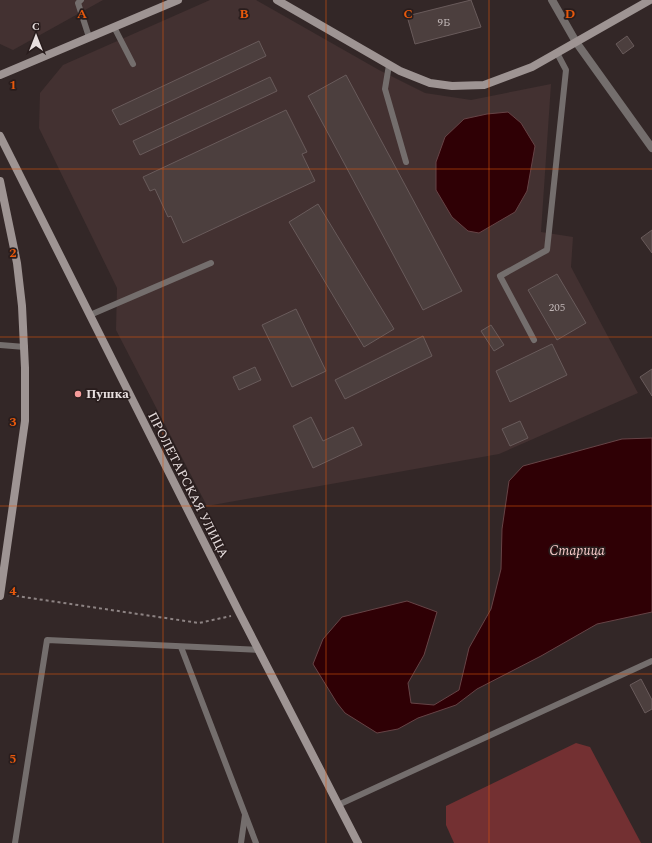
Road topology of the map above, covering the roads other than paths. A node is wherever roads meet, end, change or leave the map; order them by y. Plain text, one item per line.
1 (81, 0) edge
2 (178, 0) edge
3 (277, 0) edge
4 (552, 0) edge
5 (650, 0) edge
6 (114, 27) junction
7 (89, 37) junction
8 (576, 42) junction
9 (557, 53) junction
10 (133, 64) dead end
11 (390, 65) junction
12 (0, 75) edge
13 (0, 136) edge
14 (652, 148) edge
15 (406, 162) dead end
16 (0, 181) edge
17 (211, 263) dead end
18 (90, 315) junction
19 (534, 340) dead end
20 (0, 345) edge
21 (24, 347) junction
22 (0, 595) edge
23 (181, 647) junction
24 (259, 650) junction
25 (652, 660) edge
26 (338, 805) junction
27 (245, 813) junction
28 (14, 843) edge
29 (241, 843) edge
30 (256, 843) edge
31 (358, 843) edge

1 - 7 lane
2 - 6 street
3 - 11 street
4 - 8 street
5 - 8 street
6 - 7 street
6 - 10 lane
7 - 12 street
8 - 9 street
8 - 14 street
9 - 11 street
9 - 19 lane
11 - 15 lane
13 - 18 street, ПРОЛЕТАРСКАЯ УЛИЦА
16 - 21 street
17 - 18 lane
18 - 24 street, ПРОЛЕТАРСКАЯ УЛИЦА
20 - 21 lane
21 - 22 street
23 - 24 lane
23 - 27 lane
23 - 28 lane
24 - 26 street, ПРОЛЕТАРСКАЯ УЛИЦА
25 - 26 lane
26 - 31 street, ПРОЛЕТАРСКАЯ УЛИЦА
27 - 29 lane
27 - 30 lane

